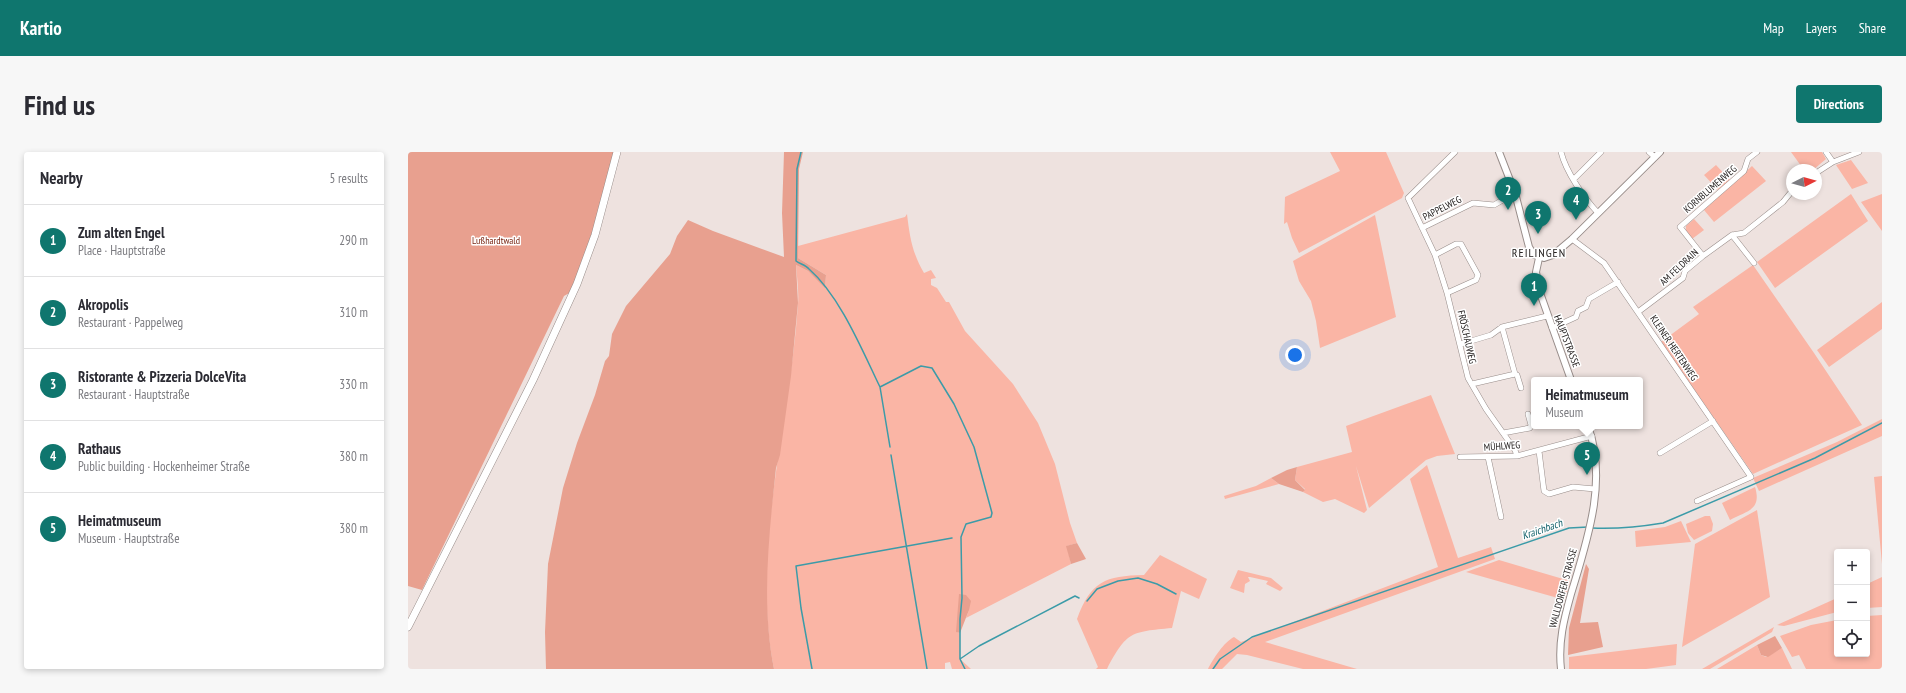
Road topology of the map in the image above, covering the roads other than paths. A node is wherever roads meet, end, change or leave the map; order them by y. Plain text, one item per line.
1 (617, 152) edge
2 (1455, 152) edge
3 (1499, 152) edge
4 (1561, 152) edge
5 (1601, 152) edge
6 (1650, 152) edge
7 (1660, 152) edge
8 (1757, 152) edge
9 (1826, 152) edge
10 (1858, 152) edge
11 (1655, 157) junction
12 (1833, 162) junction
13 (1822, 169) edge
14 (1574, 179) junction
15 (1515, 193) junction
16 (1786, 198) edge
17 (1598, 213) junction
18 (1422, 228) junction
19 (1732, 235) junction
20 (1572, 239) junction
21 (1435, 255) junction
22 (1703, 256) junction
23 (1539, 258) junction
24 (1754, 262) dead end
25 (1618, 282) junction
26 (1447, 292) junction
27 (1638, 312) junction
28 (1547, 316) junction
29 (1502, 327) junction
30 (1552, 328) junction
31 (1461, 344) junction
32 (1514, 374) junction
33 (1570, 377) edge
34 (1472, 384) junction
35 (1520, 388) dead end
36 (1528, 414) dead end
37 (1713, 421) junction
38 (1589, 429) edge
39 (1503, 433) junction
40 (1592, 436) junction
41 (1539, 451) junction
42 (1660, 453) dead end
43 (1517, 456) junction
44 (1460, 457) dead end
45 (1488, 457) junction
46 (1595, 489) junction
47 (1697, 501) dead end
48 (1501, 517) dead end
49 (408, 627) edge
50 (1561, 669) edge

1 - 49 main road
2 - 18 street, FRÖSCHAUWEG
3 - 15 street
4 - 14 street
5 - 14 street
6 - 11 street
7 - 11 street
8 - 22 street, KORNBLUMENWEG
9 - 12 street
10 - 12 street
11 - 17 street
12 - 13 street
14 - 17 street
15 - 18 street, PAPPELWEG
15 - 23 street
16 - 19 street, AM FELDRAIN
17 - 20 street
18 - 21 street, FRÖSCHAUWEG
19 - 22 street, AM FELDRAIN
19 - 24 street
20 - 23 street
20 - 25 street, KLEINER HERTENWEG
21 - 26 street, FRÖSCHAUWEG
21 - 26 street
22 - 27 street, AM FELDRAIN
23 - 28 street, HAUPTSTRASSE
25 - 27 street, KLEINER HERTENWEG
25 - 30 street
26 - 31 street, FRÖSCHAUWEG
27 - 37 street, KLEINER HERTENWEG
28 - 29 street
28 - 30 street, HAUPTSTRASSE
29 - 31 street
29 - 32 street
30 - 33 street, HAUPTSTRASSE
31 - 34 street, FRÖSCHAUWEG
32 - 34 street
32 - 35 street
34 - 39 street, FRÖSCHAUWEG
36 - 39 street
37 - 42 street
37 - 47 street, KLEINER HERTENWEG
38 - 40 street
39 - 43 street, FRÖSCHAUWEG
40 - 41 street, MÜHLWEG
40 - 46 street
41 - 43 street, MÜHLWEG
41 - 46 street
43 - 45 street, MÜHLWEG
44 - 45 street, MÜHLWEG
45 - 48 street
46 - 50 street, WALLDORFER STRASSE

